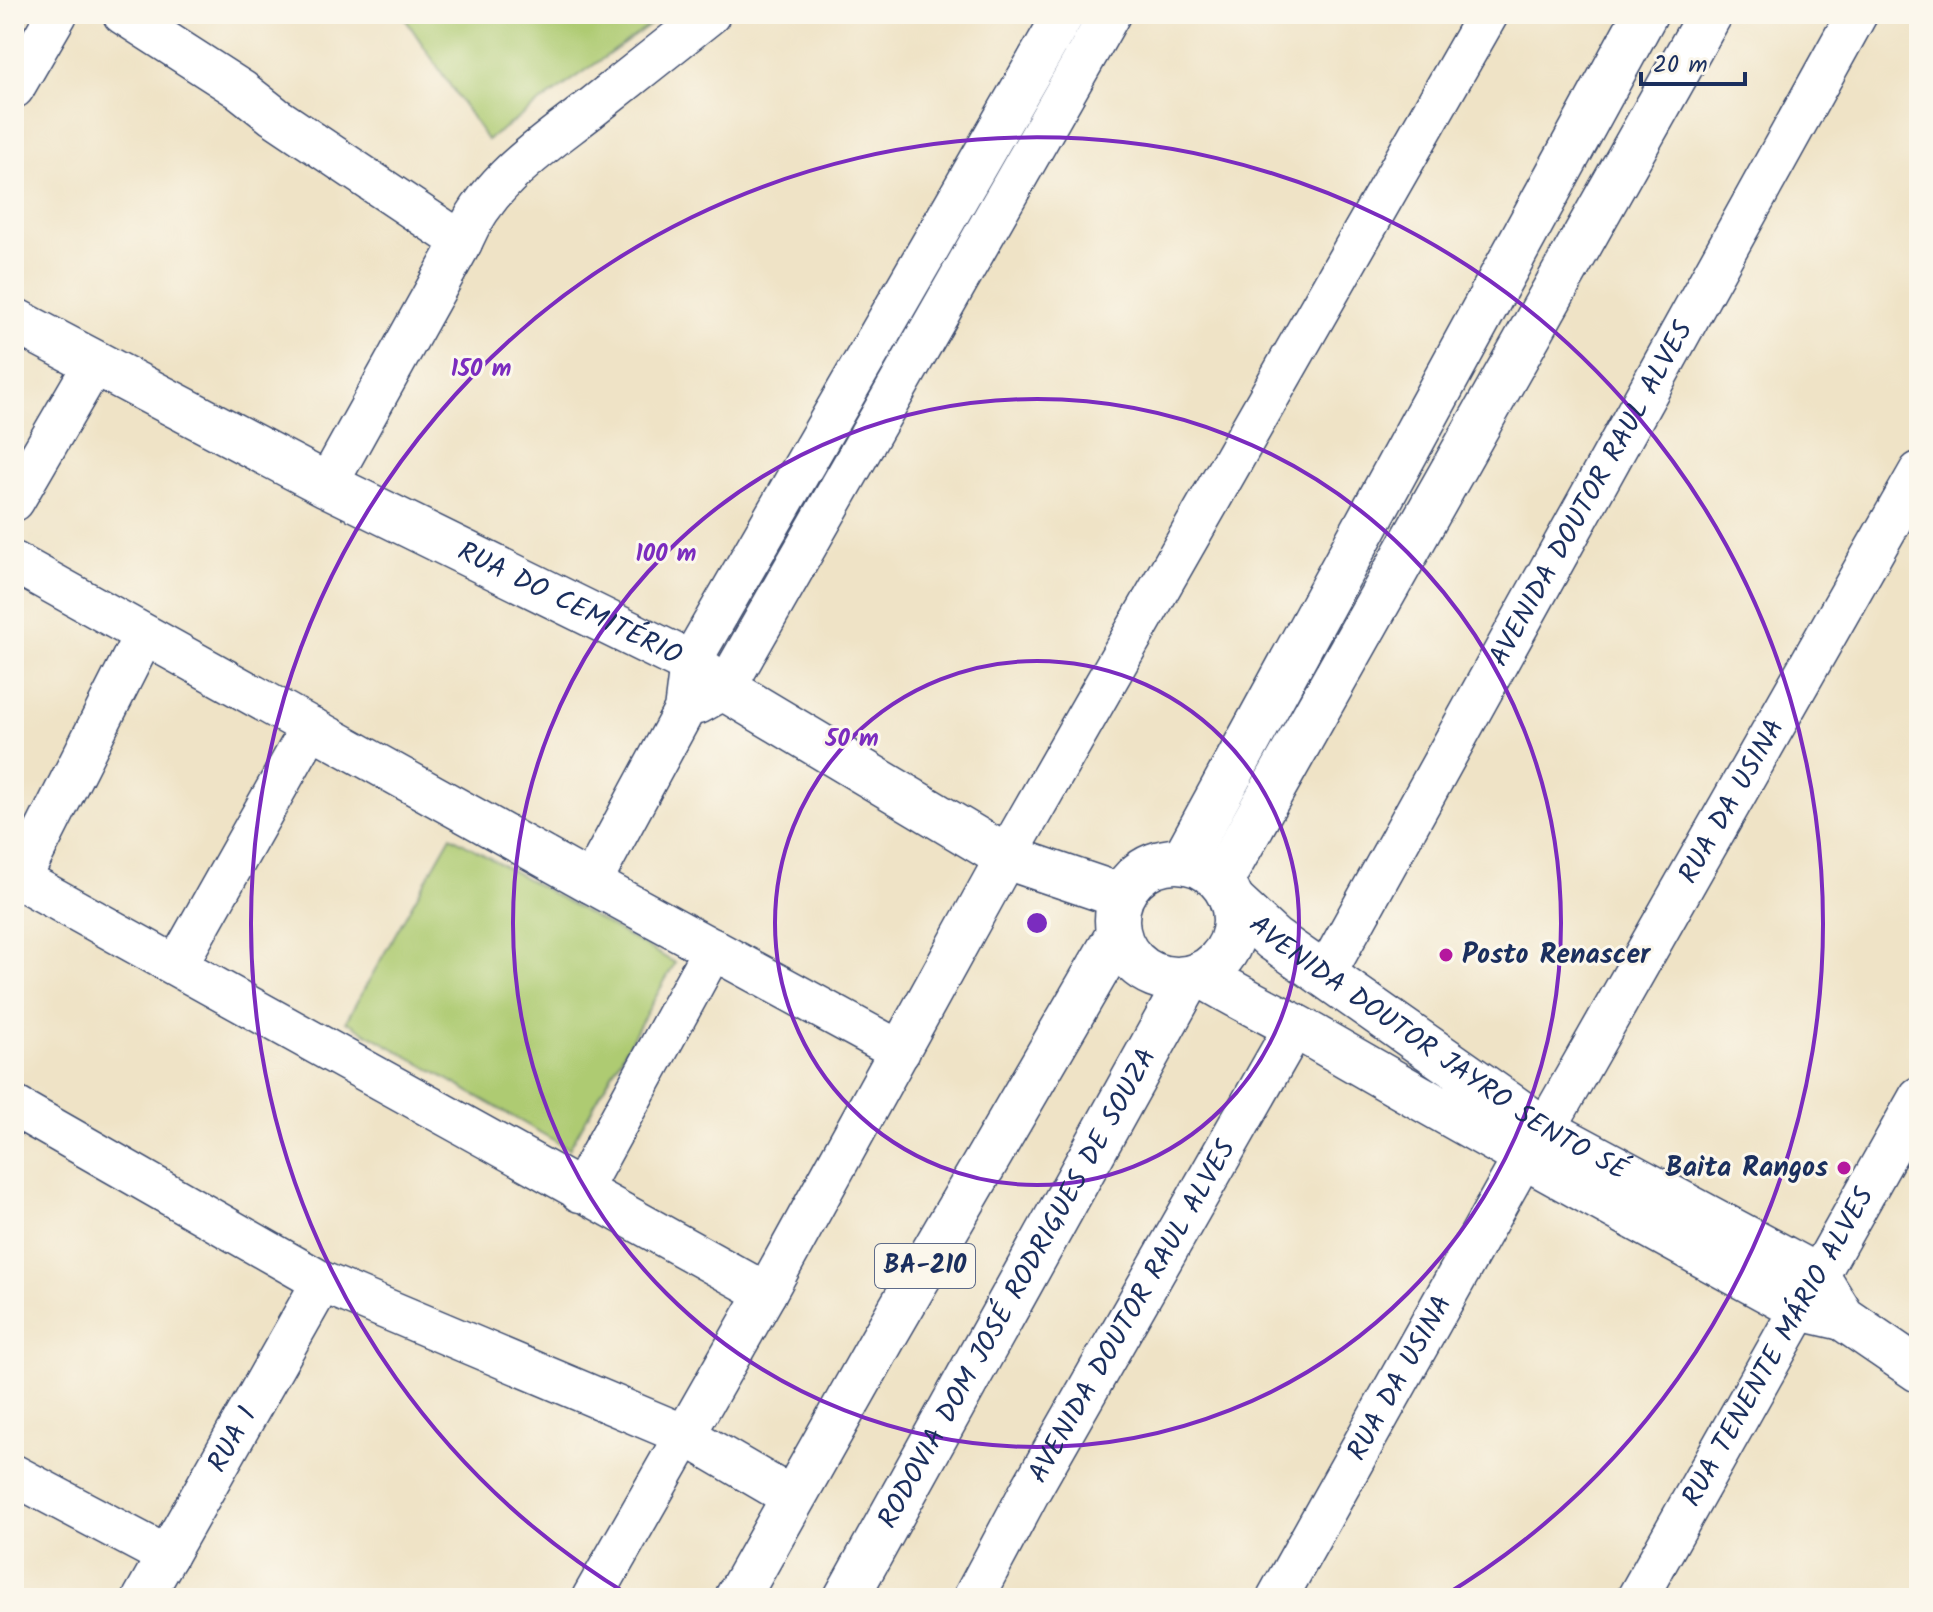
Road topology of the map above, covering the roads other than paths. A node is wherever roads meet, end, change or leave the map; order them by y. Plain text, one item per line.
1 (57, 14) edge
2 (123, 14) edge
3 (710, 14) edge
4 (1064, 14) edge
5 (1110, 14) edge
6 (1488, 14) edge
7 (1710, 14) edge
8 (1857, 14) edge
9 (1641, 15) edge
10 (14, 88) edge
11 (462, 242) junction
12 (14, 320) edge
13 (95, 362) junction
14 (1919, 472) edge
15 (327, 485) junction
16 (14, 501) edge
17 (14, 562) edge
18 (144, 635) junction
19 (690, 663) junction
20 (725, 689) junction
21 (684, 711) junction
22 (311, 727) junction
23 (1006, 857) junction
24 (17, 878) edge
25 (1212, 881) junction
26 (591, 883) junction
27 (1119, 916) junction
28 (713, 949) junction
29 (177, 965) junction
30 (1325, 975) junction
31 (1194, 976) junction
32 (1295, 1026) junction
33 (900, 1051) junction
34 (1919, 1097) edge
35 (14, 1106) edge
36 (1534, 1144) junction
37 (580, 1192) junction
38 (322, 1282) junction
39 (1808, 1292) junction
40 (766, 1293) junction
41 (1919, 1370) edge
42 (685, 1435) junction
43 (14, 1475) edge
44 (793, 1498) junction
45 (167, 1556) junction
46 (143, 1598) edge
47 (592, 1598) edge
48 (737, 1598) edge
49 (846, 1598) edge
50 (973, 1598) edge
51 (1277, 1598) edge
52 (1637, 1598) edge

1 - 10 street
2 - 11 street
3 - 11 street
4 - 19 street
5 - 20 street
6 - 23 street
7 - 25 main road
8 - 30 street, AVENIDA DOUTOR RAUL ALVES
9 - 25 main road
11 - 15 street
12 - 13 main road, RUA DO CEMITÉRIO
13 - 15 main road, RUA DO CEMITÉRIO
13 - 16 street
14 - 36 street, RUA DA USINA
15 - 19 main road, RUA DO CEMITÉRIO
17 - 18 street
18 - 22 street
18 - 24 street
19 - 20 main road, RUA DO CEMITÉRIO
19 - 21 street
20 - 21 street
20 - 23 main road, RUA DO CEMITÉRIO
21 - 26 street
22 - 26 street
22 - 29 street
23 - 27 main road, RUA DO CEMITÉRIO
23 - 33 street
24 - 29 street
25 - 27 main road
25 - 30 main road, AVENIDA DOUTOR JAYRO SENTO SÉ
25 - 31 main road
26 - 28 street
27 - 31 main road
27 - 44 main road, BA-210
28 - 33 street
28 - 37 street
29 - 37 street
30 - 36 main road, AVENIDA DOUTOR JAYRO SENTO SÉ
31 - 32 main road, AVENIDA DOUTOR JAYRO SENTO SÉ
31 - 49 main road, RODOVIA DOM JOSÉ RODRIGUES DE SOUZA / BA-210
32 - 36 main road, AVENIDA DOUTOR JAYRO SENTO SÉ
32 - 50 street, AVENIDA DOUTOR RAUL ALVES
33 - 40 street
34 - 39 street, RUA TENENTE MÁRIO ALVES
35 - 38 street
36 - 39 main road, AVENIDA DOUTOR JAYRO SENTO SÉ
36 - 51 street, RUA DA USINA
37 - 40 street
38 - 42 street
38 - 45 street, RUA 1
39 - 41 main road
39 - 52 street, RUA TENENTE MÁRIO ALVES
40 - 42 street
42 - 44 street
42 - 47 street
43 - 45 street
44 - 48 main road, BA-210
45 - 46 street, RUA 1

